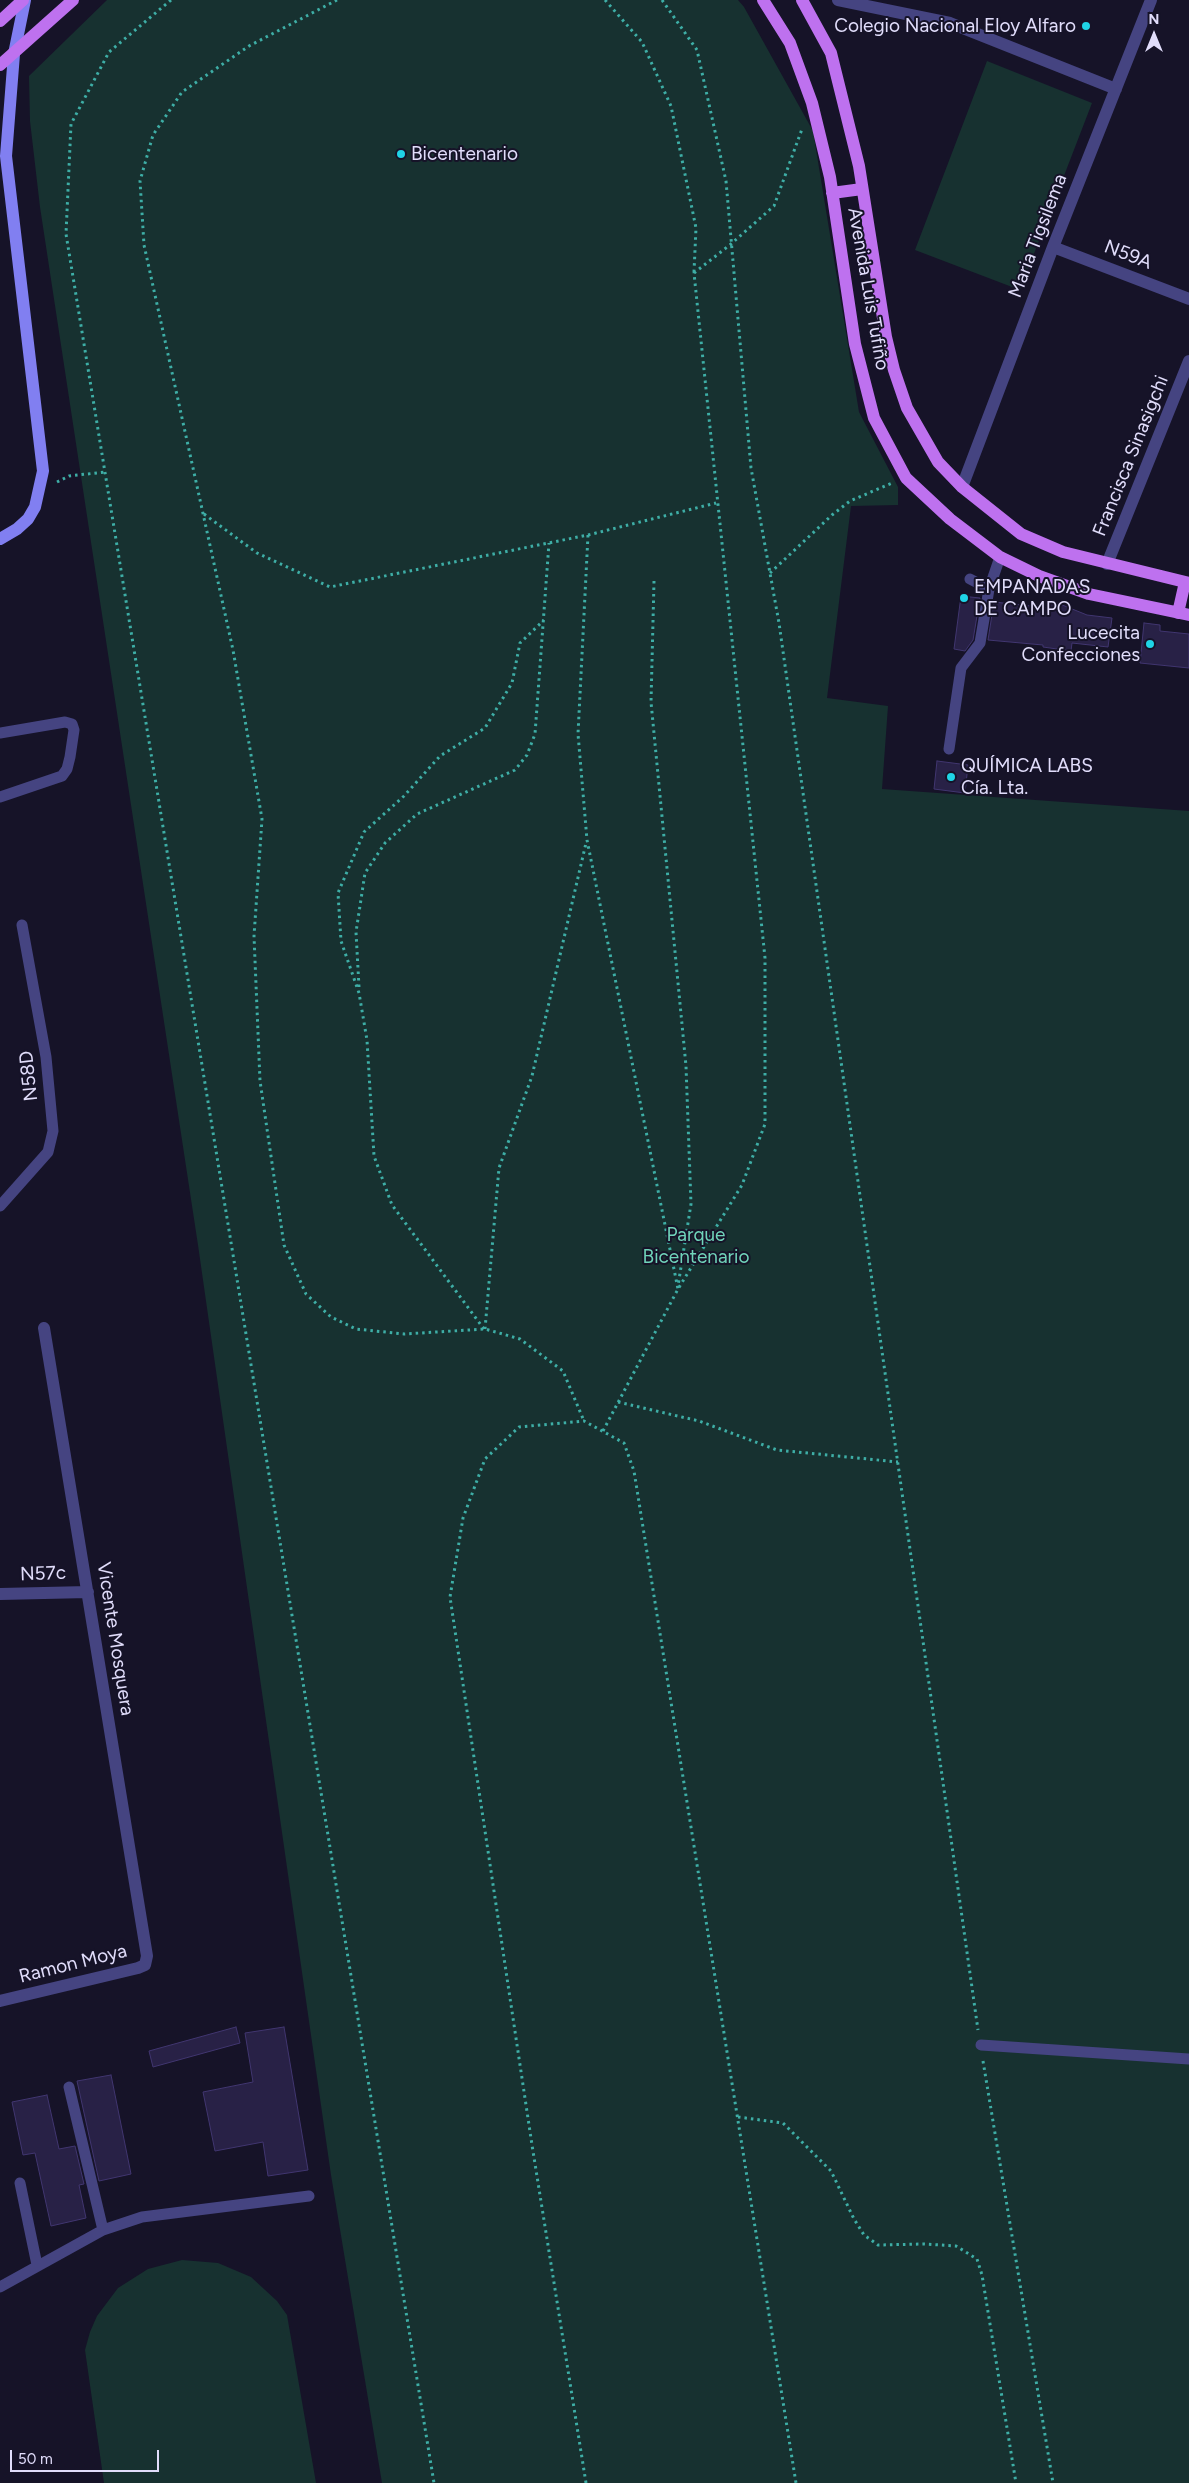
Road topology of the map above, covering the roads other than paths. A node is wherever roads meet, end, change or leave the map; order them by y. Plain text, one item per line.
1 (24, 0) edge
2 (73, 0) edge
3 (763, 0) edge
4 (802, 0) edge
5 (838, 0) edge
6 (1152, 0) edge
7 (0, 21) edge
8 (14, 54) junction
9 (0, 65) edge
10 (1116, 89) junction
11 (862, 190) junction
12 (832, 193) junction
13 (1053, 247) junction
14 (1189, 299) edge
15 (1189, 362) edge
16 (962, 488) junction
17 (0, 538) edge
18 (1000, 557) junction
19 (1107, 564) junction
20 (970, 579) dead end
21 (1187, 583) edge
22 (989, 589) junction
23 (1184, 614) edge
24 (0, 733) edge
25 (950, 749) dead end
26 (0, 797) edge
27 (22, 925) dead end
28 (0, 1206) edge
29 (44, 1328) dead end
30 (88, 1592) junction
31 (0, 1594) edge
32 (148, 1956) joint
33 (1, 1997) edge
34 (980, 2045) road end
35 (1189, 2059) edge
36 (69, 2087) dead end
37 (20, 2183) dead end
38 (309, 2196) dead end
39 (103, 2230) junction
40 (37, 2265) junction
41 (0, 2287) edge

1 - 7 main road
1 - 8 street
2 - 8 main road
3 - 12 main road, Avenida Luis Tufiño
4 - 11 main road, Avenida Luis Tufiño
5 - 10 street
6 - 10 street, Maria Tigsilema
8 - 9 main road
8 - 17 street
10 - 13 street, Maria Tigsilema
11 - 12 main road
11 - 16 main road, Avenida Luis Tufiño
12 - 18 main road, Avenida Luis Tufiño
13 - 14 street, N59A
13 - 16 street, Maria Tigsilema
15 - 19 street, Francisca Sinasigchi
16 - 19 main road, Avenida Luis Tufiño
18 - 22 lane
18 - 23 main road, Avenida Luis Tufiño
19 - 21 main road, Avenida Luis Tufiño
20 - 22 lane
21 - 23 main road
22 - 25 lane
24 - 26 lane
27 - 28 lane, N58D
29 - 30 street, Vicente Mosquera
30 - 31 street, N57c
30 - 32 street, Vicente Mosquera
32 - 33 street, Ramon Moya
34 - 35 lane
36 - 39 lane
37 - 40 lane
38 - 39 lane
39 - 40 lane
40 - 41 lane

